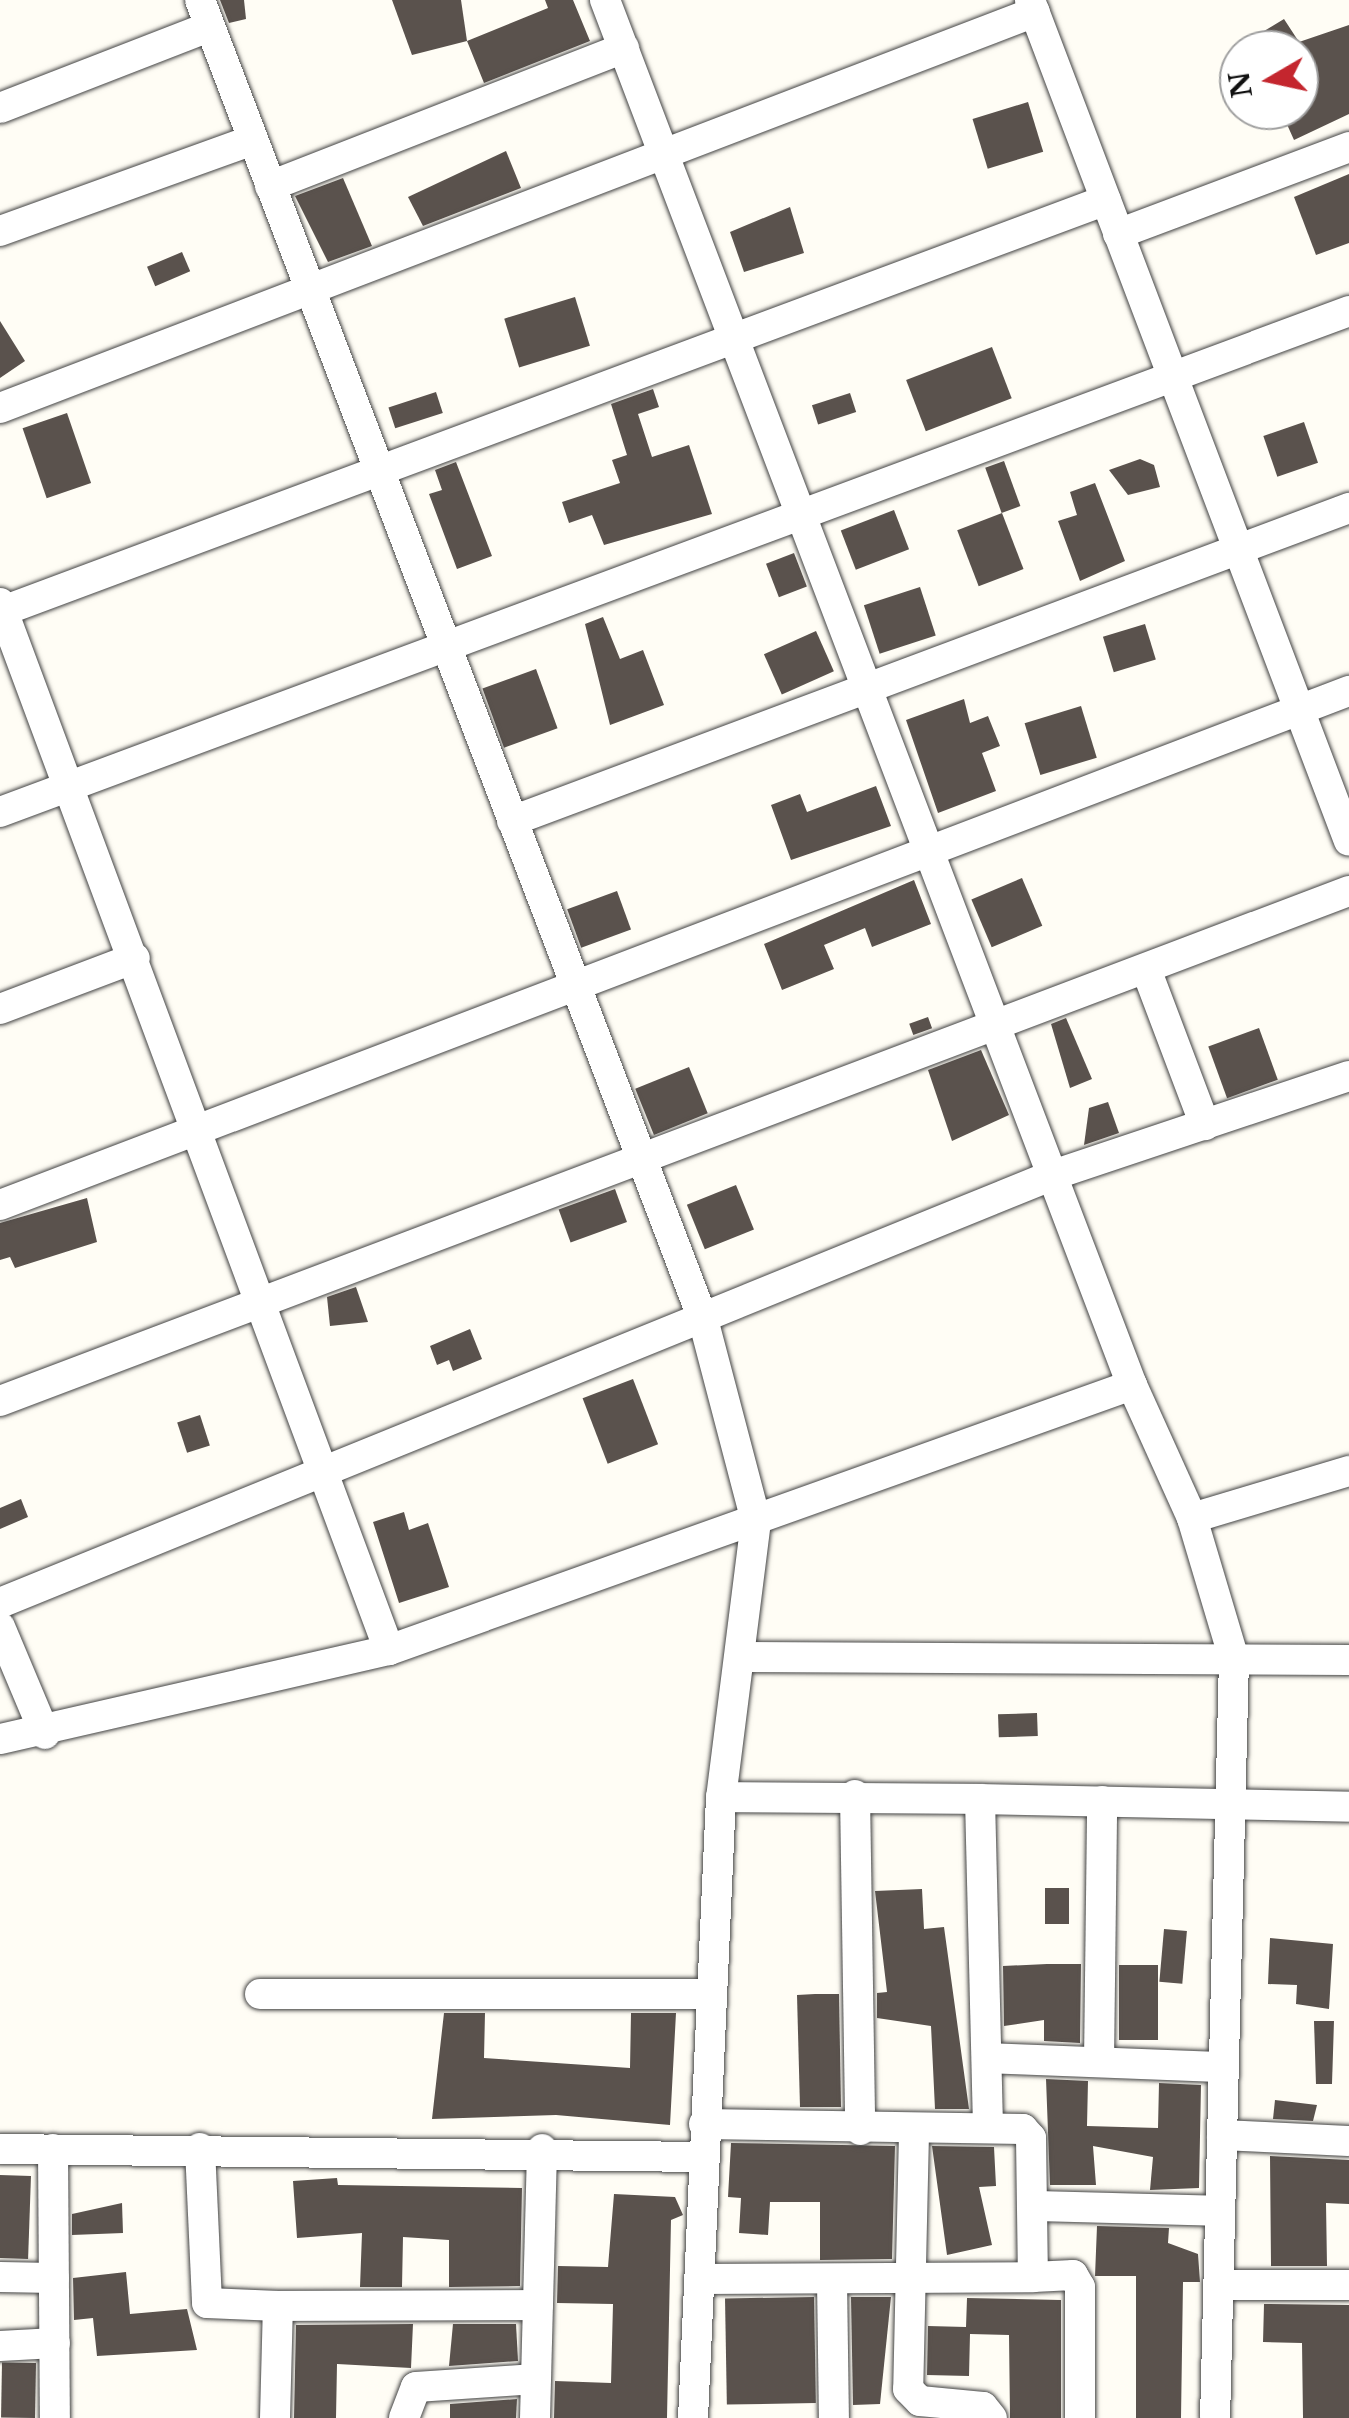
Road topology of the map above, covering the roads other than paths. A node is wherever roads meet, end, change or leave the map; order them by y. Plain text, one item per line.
1 (605, 0) edge
2 (1032, 6) edge
3 (205, 13) edge
4 (624, 48) junction
5 (0, 108) edge
6 (253, 140) junction
7 (1349, 147) edge
8 (664, 154) junction
9 (270, 186) junction
10 (1106, 200) junction
11 (0, 231) edge
12 (1118, 234) junction
13 (310, 289) junction
14 (1349, 311) edge
15 (737, 337) junction
16 (1174, 378) junction
17 (0, 408) edge
18 (376, 466) junction
19 (1349, 508) edge
20 (807, 513) junction
21 (1238, 548) junction
22 (1, 608) edge
23 (445, 647) junction
24 (870, 684) junction
25 (1349, 691) edge
26 (1300, 710) junction
27 (70, 786) junction
28 (0, 812) edge
29 (512, 821) junction
30 (1349, 841) edge
31 (932, 850) junction
32 (1349, 890) edge
33 (135, 958) junction
34 (1146, 969) junction
35 (575, 986) junction
36 (0, 1008) edge
37 (998, 1026) junction
38 (1349, 1076) edge
39 (1204, 1125) junction
40 (200, 1129) junction
41 (642, 1160) junction
42 (1053, 1175) junction
43 (0, 1205) edge
44 (262, 1300) junction
45 (703, 1319) junction
46 (1132, 1385) junction
47 (0, 1401) edge
48 (1349, 1471) edge
49 (329, 1472) junction
50 (1192, 1518) junction
51 (756, 1520) junction
52 (0, 1603) edge
53 (0, 1627) edge
54 (389, 1650) junction
55 (744, 1657) junction
56 (1234, 1660) junction
57 (1349, 1660) edge
58 (45, 1734) junction
59 (0, 1738) edge
60 (854, 1795) junction
61 (720, 1797) junction
62 (980, 1798) junction
63 (1102, 1801) junction
64 (1230, 1802) junction
65 (1349, 1807) edge
66 (260, 1994) dead end
67 (711, 1994) junction
68 (987, 2058) junction
69 (1098, 2062) junction
70 (1224, 2067) junction
71 (704, 2124) junction
72 (988, 2127) junction
73 (860, 2130) junction
74 (914, 2132) junction
75 (1222, 2135) junction
76 (1349, 2141) edge
77 (0, 2148) edge
78 (53, 2148) junction
79 (200, 2148) junction
80 (542, 2149) junction
81 (704, 2158) junction
82 (1033, 2206) junction
83 (1220, 2211) junction
84 (0, 2277) edge
85 (1033, 2277) junction
86 (54, 2278) junction
87 (700, 2279) junction
88 (832, 2280) junction
89 (908, 2280) junction
90 (1219, 2285) junction
91 (1349, 2286) edge
92 (278, 2306) junction
93 (538, 2306) junction
94 (55, 2343) junction
95 (0, 2346) edge
96 (536, 2380) junction
97 (55, 2418) edge
98 (275, 2418) edge
99 (404, 2418) edge
100 (535, 2418) edge
101 (693, 2418) edge
102 (834, 2418) edge
103 (992, 2418) edge
104 (1080, 2418) edge
105 (1215, 2418) edge

1 - 4 street
2 - 8 street
2 - 10 street
3 - 5 street
3 - 6 street
4 - 8 street
4 - 9 street
6 - 9 street
6 - 11 street
7 - 12 street
8 - 13 street
8 - 15 street
9 - 13 street
10 - 12 street
10 - 15 street
12 - 16 street
13 - 17 street
13 - 18 street
14 - 16 street
15 - 18 street
15 - 20 street
16 - 20 street
16 - 21 street
18 - 22 street
18 - 23 street
19 - 21 street
20 - 23 street
20 - 24 street
21 - 24 street
21 - 26 street
22 - 27 street
23 - 27 street
23 - 29 street
24 - 29 street
24 - 31 street
25 - 26 street
26 - 30 street
26 - 31 street
27 - 28 street
27 - 33 street
29 - 35 street
31 - 35 street
31 - 37 street
32 - 34 street
33 - 36 street
33 - 40 street
34 - 37 street
34 - 39 street
35 - 40 street
35 - 41 street
37 - 41 street
37 - 42 street
38 - 39 street
39 - 42 street
40 - 43 street
40 - 44 street
41 - 44 street
41 - 45 street
42 - 45 street
42 - 46 street
44 - 47 street
44 - 49 street
45 - 49 street
45 - 51 street
46 - 50 street
46 - 51 street
48 - 50 street
49 - 52 street
49 - 54 street
50 - 56 street
51 - 54 street
51 - 55 street
53 - 58 street
54 - 58 street
55 - 56 street
55 - 61 street
56 - 57 street
56 - 64 street
58 - 59 street
60 - 61 street
60 - 62 street
60 - 73 street
61 - 67 street
62 - 63 street
62 - 68 street
63 - 64 street
63 - 69 street
64 - 65 street
64 - 70 street
66 - 67 street
67 - 71 street
68 - 69 street
68 - 72 street
69 - 70 street
70 - 75 street
71 - 73 street
71 - 81 street
72 - 74 street
72 - 82 street
73 - 74 street
74 - 89 street
75 - 76 street
75 - 83 street
77 - 78 street
78 - 79 street
78 - 86 street
79 - 80 street
79 - 92 street
80 - 81 street
80 - 93 street
81 - 87 street
82 - 83 street
82 - 85 street
83 - 90 street
84 - 86 street
85 - 89 street
85 - 104 street
86 - 94 street
87 - 88 street
87 - 101 street
88 - 89 street
88 - 102 street
89 - 103 street
90 - 91 street
90 - 105 street
92 - 93 street
92 - 98 street
93 - 96 street
94 - 95 street
94 - 97 street
96 - 99 street
96 - 100 street

